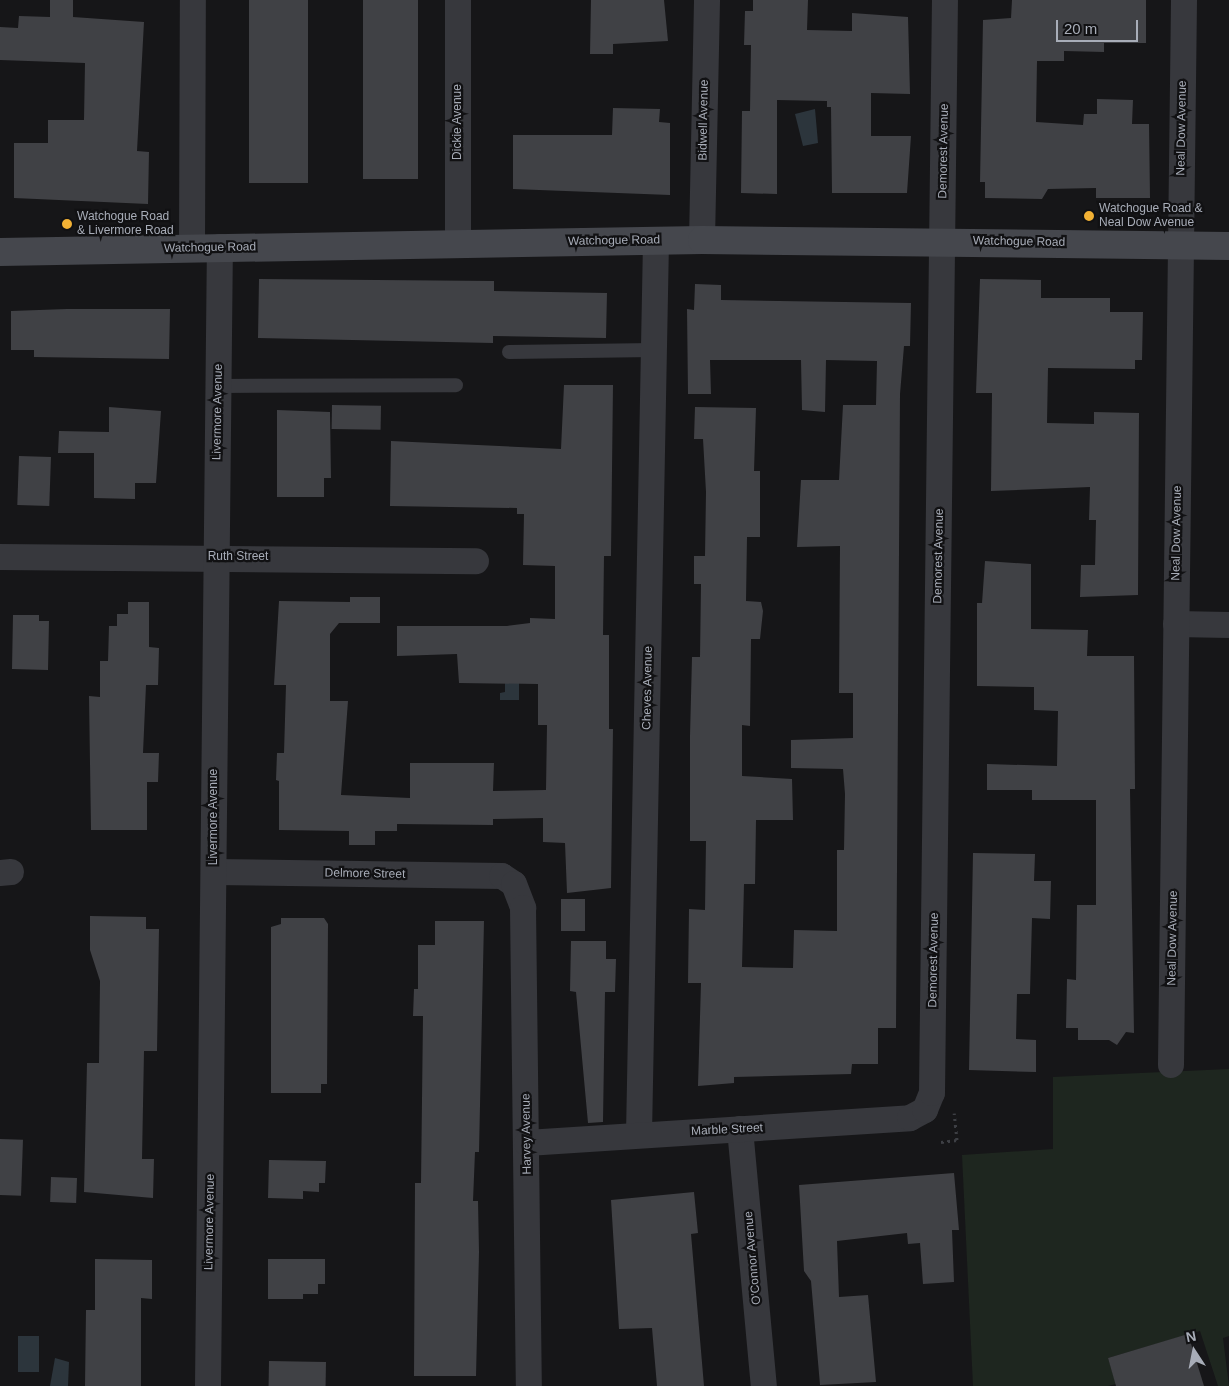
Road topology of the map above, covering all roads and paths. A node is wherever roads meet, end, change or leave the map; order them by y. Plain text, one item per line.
1 (193, 0) edge
2 (458, 0) edge
3 (707, 0) edge
4 (945, 0) edge
5 (1184, 0) edge
6 (656, 240) junction
7 (702, 240) junction
8 (942, 240) junction
9 (458, 244) junction
10 (1181, 245) junction
11 (1229, 246) edge
12 (192, 248) junction
13 (220, 248) junction
14 (0, 252) edge
15 (654, 350) junction
16 (509, 352) dead end
17 (456, 385) dead end
18 (218, 386) junction
19 (0, 557) edge
20 (216, 557) junction
21 (476, 561) dead end
22 (1176, 624) junction
23 (1229, 626) edge
24 (214, 872) junction
25 (514, 884) joint
26 (1171, 1065) dead end
27 (925, 1110) joint
28 (740, 1129) junction
29 (639, 1135) junction
30 (527, 1142) junction
31 (208, 1386) edge
32 (529, 1386) edge
33 (764, 1386) edge

1 - 12 street
2 - 9 street, Dickie Avenue
3 - 7 street, Bidwell Avenue
4 - 8 street, Demorest Avenue
5 - 10 street, Neal Dow Avenue
6 - 7 street, Watchogue Road
6 - 9 street, Watchogue Road
6 - 15 street, Cheves Avenue
7 - 8 street, Watchogue Road
8 - 10 street, Watchogue Road
8 - 27 street, Demorest Avenue
9 - 13 street, Watchogue Road
10 - 11 street, Watchogue Road
10 - 22 street, Neal Dow Avenue
12 - 13 street, Watchogue Road
12 - 14 street, Watchogue Road
13 - 18 street, Livermore Avenue
15 - 16 lane
15 - 29 street, Cheves Avenue
17 - 18 lane
18 - 20 street, Livermore Avenue
19 - 20 street, Ruth Street
20 - 21 street, Ruth Street
20 - 24 street, Livermore Avenue
22 - 23 street
22 - 26 street, Neal Dow Avenue
24 - 25 street, Delmore Street
24 - 31 street, Livermore Avenue
25 - 30 street, Harvey Avenue
27 - 28 street, Marble Street
28 - 29 street, Marble Street
28 - 33 street, O'Connor Avenue
29 - 30 street, Marble Street
30 - 32 street, Harvey Avenue

